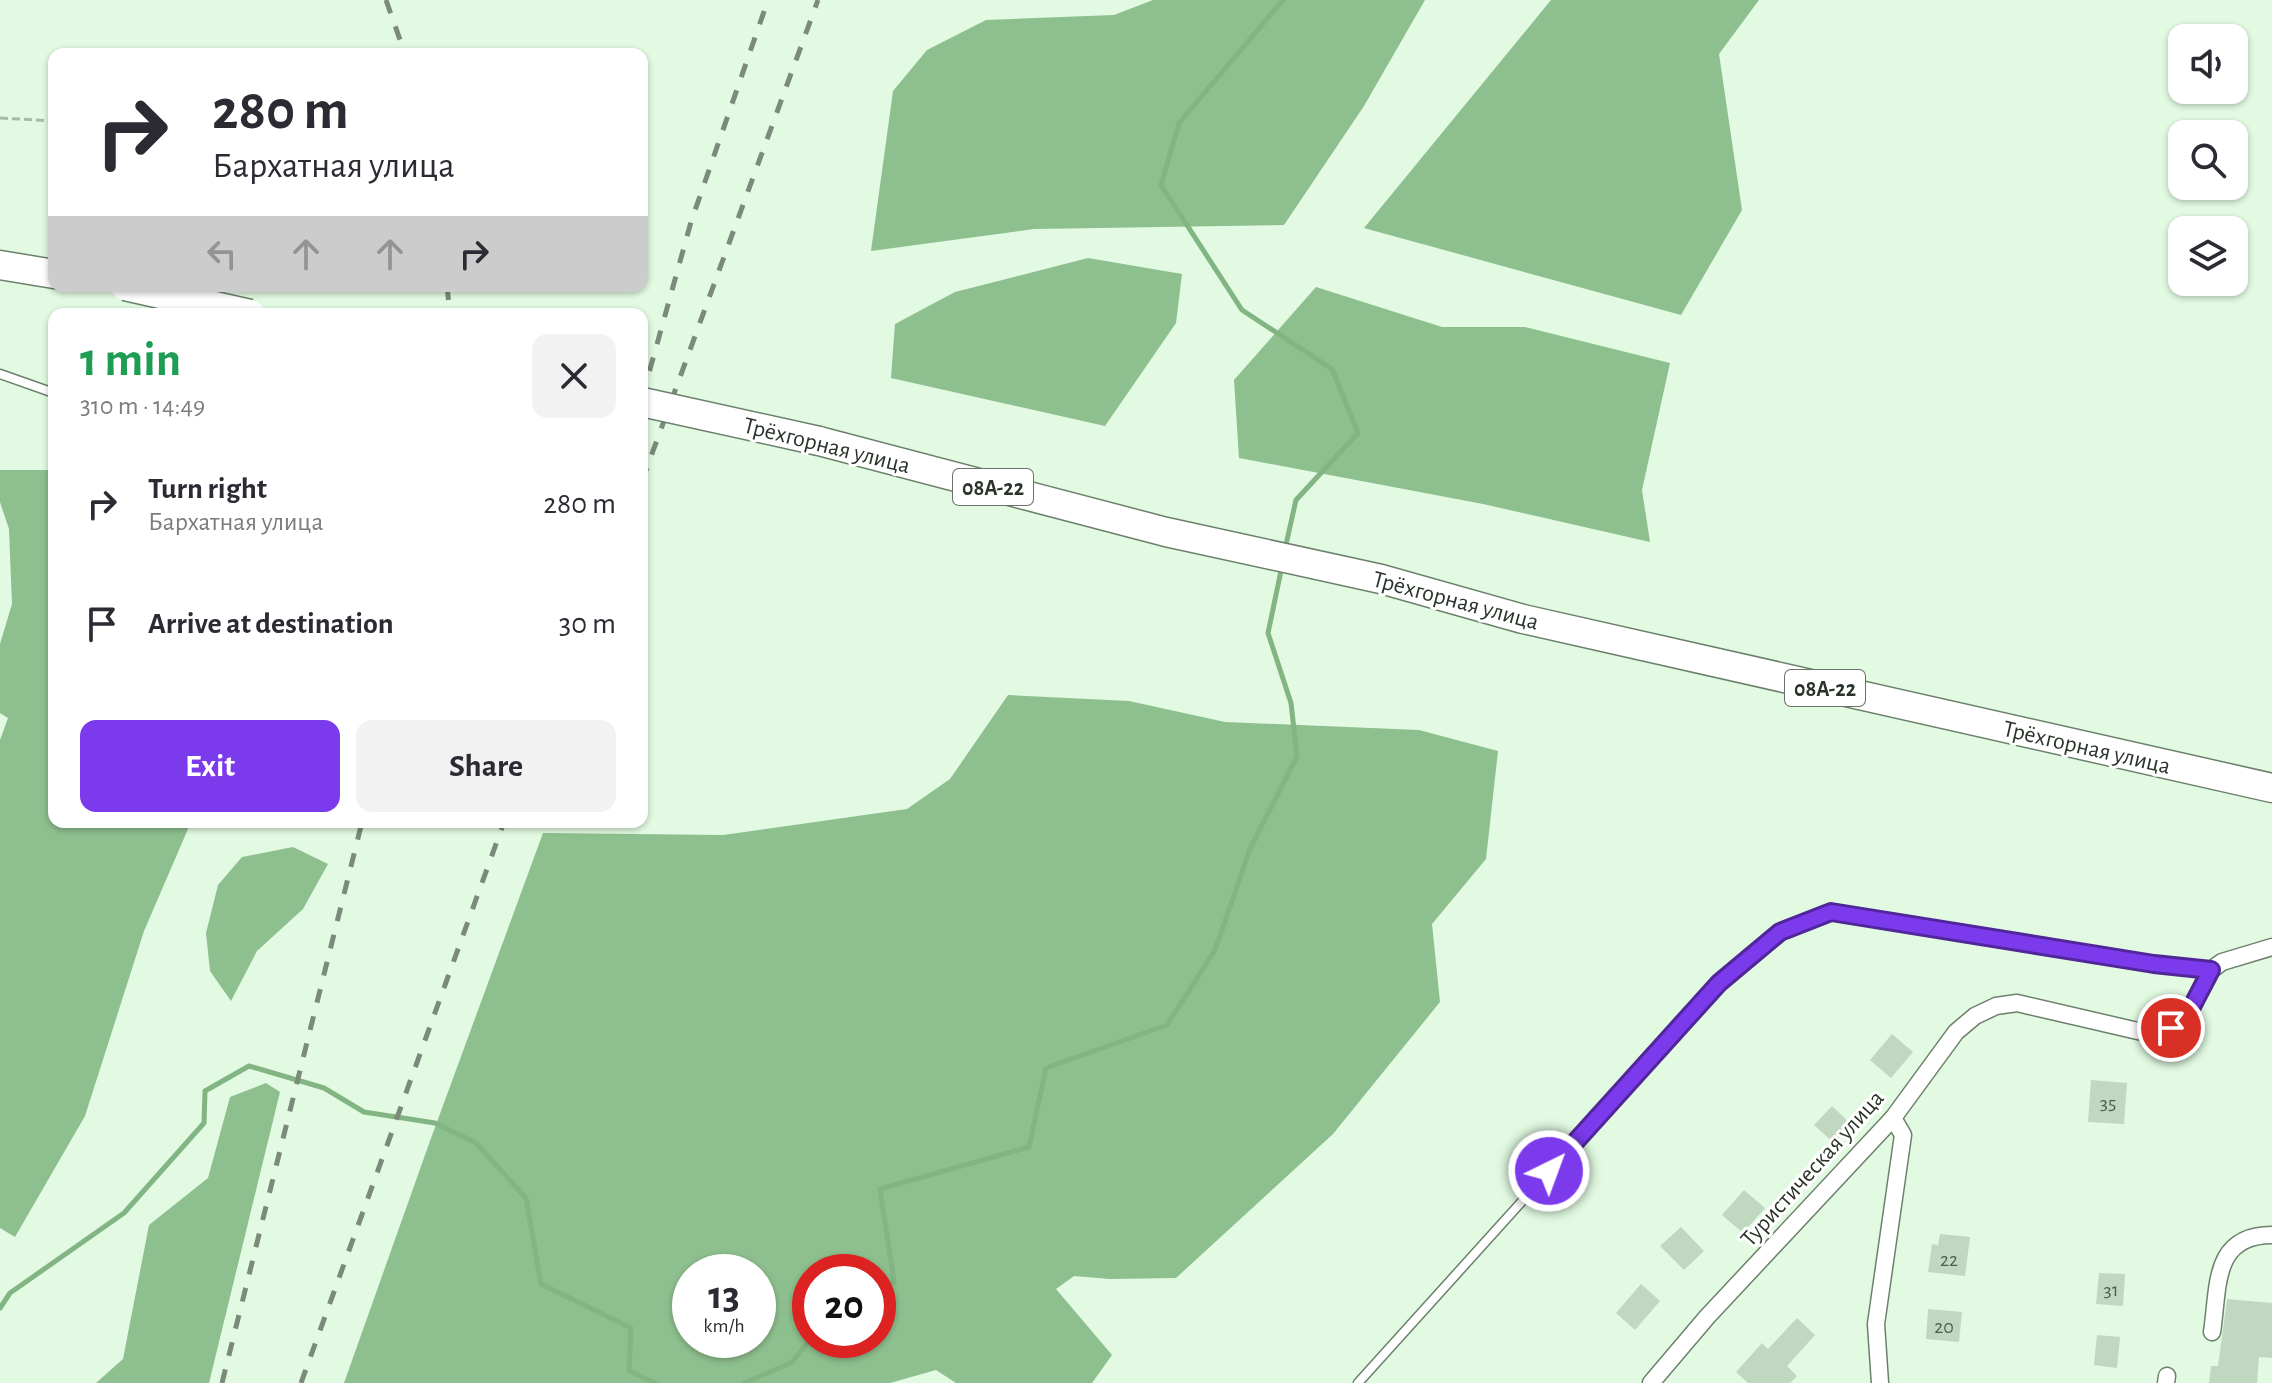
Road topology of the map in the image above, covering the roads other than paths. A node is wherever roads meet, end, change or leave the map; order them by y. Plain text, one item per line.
1 (0, 265) edge
2 (48, 273) edge
3 (152, 292) edge
4 (223, 308) edge
5 (0, 374) edge
6 (48, 391) edge
7 (648, 403) edge
8 (2272, 788) edge
9 (2272, 947) edge
10 (2211, 970) junction
11 (1893, 1118) junction
12 (2272, 1235) edge
13 (2212, 1332) dead end
14 (1358, 1383) edge
15 (1651, 1383) edge
16 (1880, 1383) edge

1 - 2 highway
3 - 4 highway, bridge
5 - 6 lane
7 - 8 highway, Трёхгорная улица / 08А-22, bridge
9 - 10 street
10 - 11 street, Туристическая улица
10 - 14 lane
11 - 15 street, Туристическая улица
11 - 16 street
12 - 13 street

